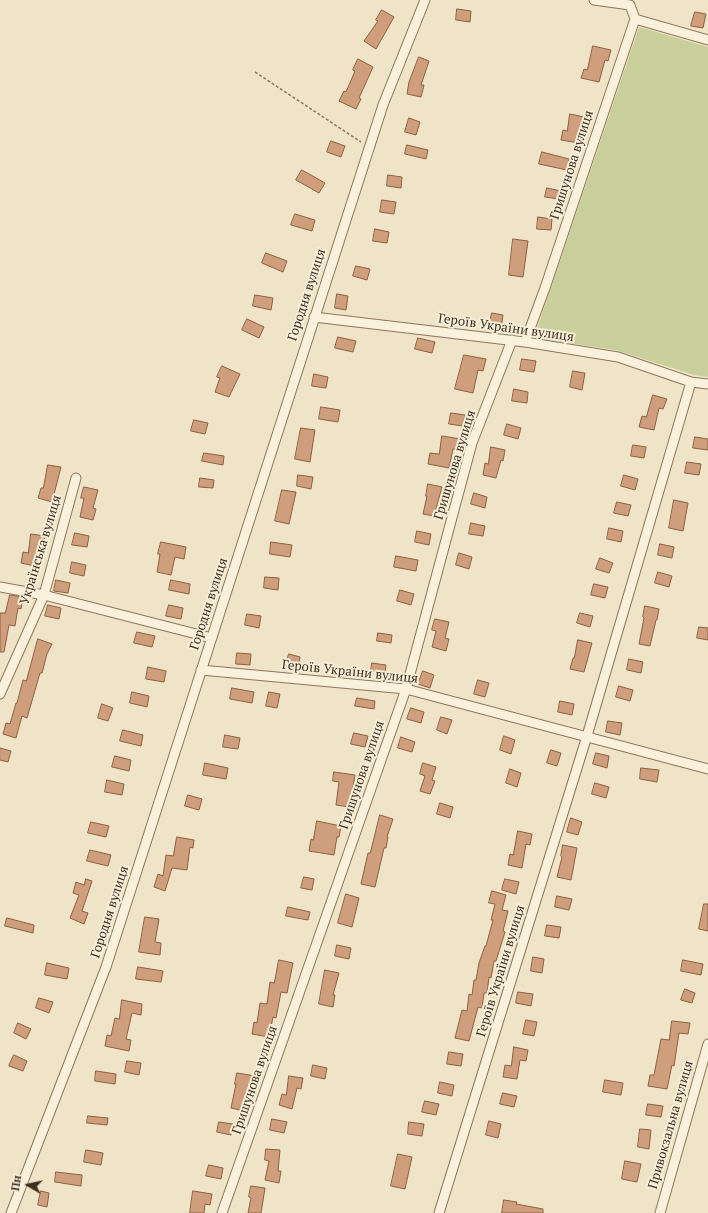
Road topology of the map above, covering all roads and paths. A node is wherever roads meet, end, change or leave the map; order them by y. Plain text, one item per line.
1 (425, 0) edge
2 (594, 0) edge
3 (631, 2) edge
4 (635, 19) junction
5 (708, 40) edge
6 (255, 72) dead end
7 (369, 148) junction
8 (314, 317) junction
9 (512, 340) junction
10 (525, 342) junction
11 (691, 382) junction
12 (708, 384) edge
13 (76, 478) dead end
14 (0, 587) edge
15 (44, 596) junction
16 (212, 638) junction
17 (201, 670) junction
18 (406, 689) junction
19 (0, 694) edge
20 (587, 736) junction
21 (708, 769) edge
22 (708, 1044) edge
23 (11, 1213) edge
24 (222, 1213) edge
25 (439, 1213) edge
26 (660, 1213) edge

1 - 7 street, Городня вулиця
2 - 3 street
3 - 4 street
4 - 5 street
4 - 10 street, Гришунова вулиця
6 - 7 path
7 - 8 street, Городня вулиця
8 - 9 street, Героїв України вулиця
8 - 16 street, Городня вулиця
9 - 10 street, Героїв України вулиця
9 - 18 street, Гришунова вулиця
10 - 11 street, Героїв України вулиця
11 - 12 street, Героїв України вулиця
11 - 20 street, Героїв України вулиця
13 - 15 street, Українська вулиця
14 - 15 street
15 - 16 street
15 - 19 street, Українська вулиця
16 - 17 street, Городня вулиця
17 - 18 street, Героїв України вулиця
17 - 23 street, Городня вулиця
18 - 20 street, Героїв України вулиця
18 - 24 street, Гришунова вулиця
20 - 21 street
20 - 25 street, Героїв України вулиця
22 - 26 street, Привокзальна вулиця

